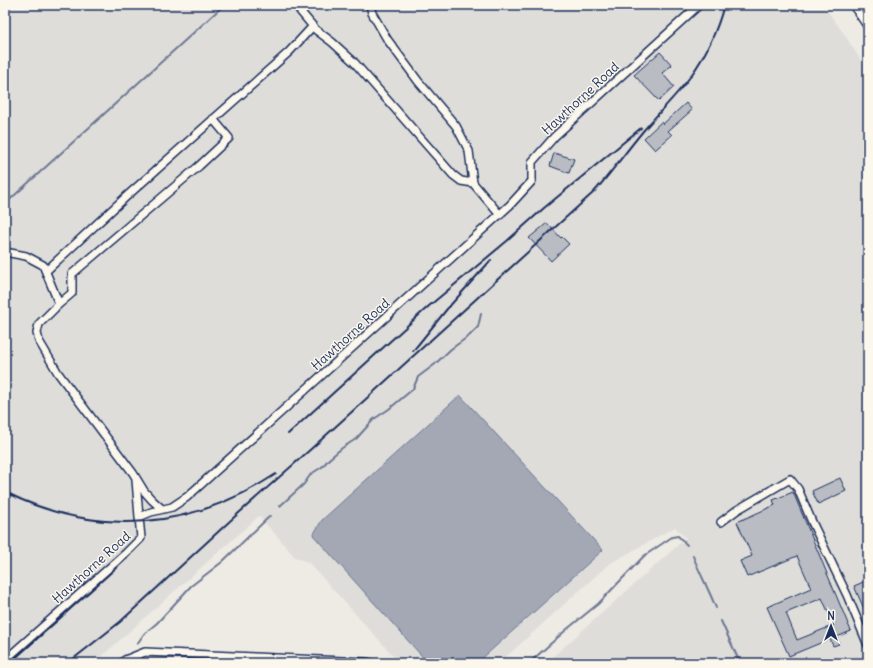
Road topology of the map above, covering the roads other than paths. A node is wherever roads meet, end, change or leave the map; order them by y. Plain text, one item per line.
1 (298, 5) edge
2 (370, 5) edge
3 (699, 5) edge
4 (853, 5) edge
5 (313, 26) junction
6 (868, 27) edge
7 (213, 119) junction
8 (474, 184) junction
9 (500, 215) junction
10 (5, 252) edge
11 (46, 271) junction
12 (59, 304) junction
13 (136, 478) junction
14 (162, 509) junction
15 (139, 517) junction
16 (721, 522) dead end
17 (868, 645) edge
18 (5, 660) edge
19 (122, 663) edge
20 (371, 663) edge

1 - 5 street
2 - 8 street
3 - 9 street, Hawthorne Road
4 - 6 street
5 - 7 street
5 - 8 street
7 - 11 street
7 - 12 street
8 - 9 street
9 - 14 street, Hawthorne Road
10 - 11 street
11 - 12 street
12 - 13 street
13 - 14 street
13 - 15 street
14 - 15 street, Hawthorne Road
15 - 18 street, Hawthorne Road
16 - 17 street
19 - 20 street

